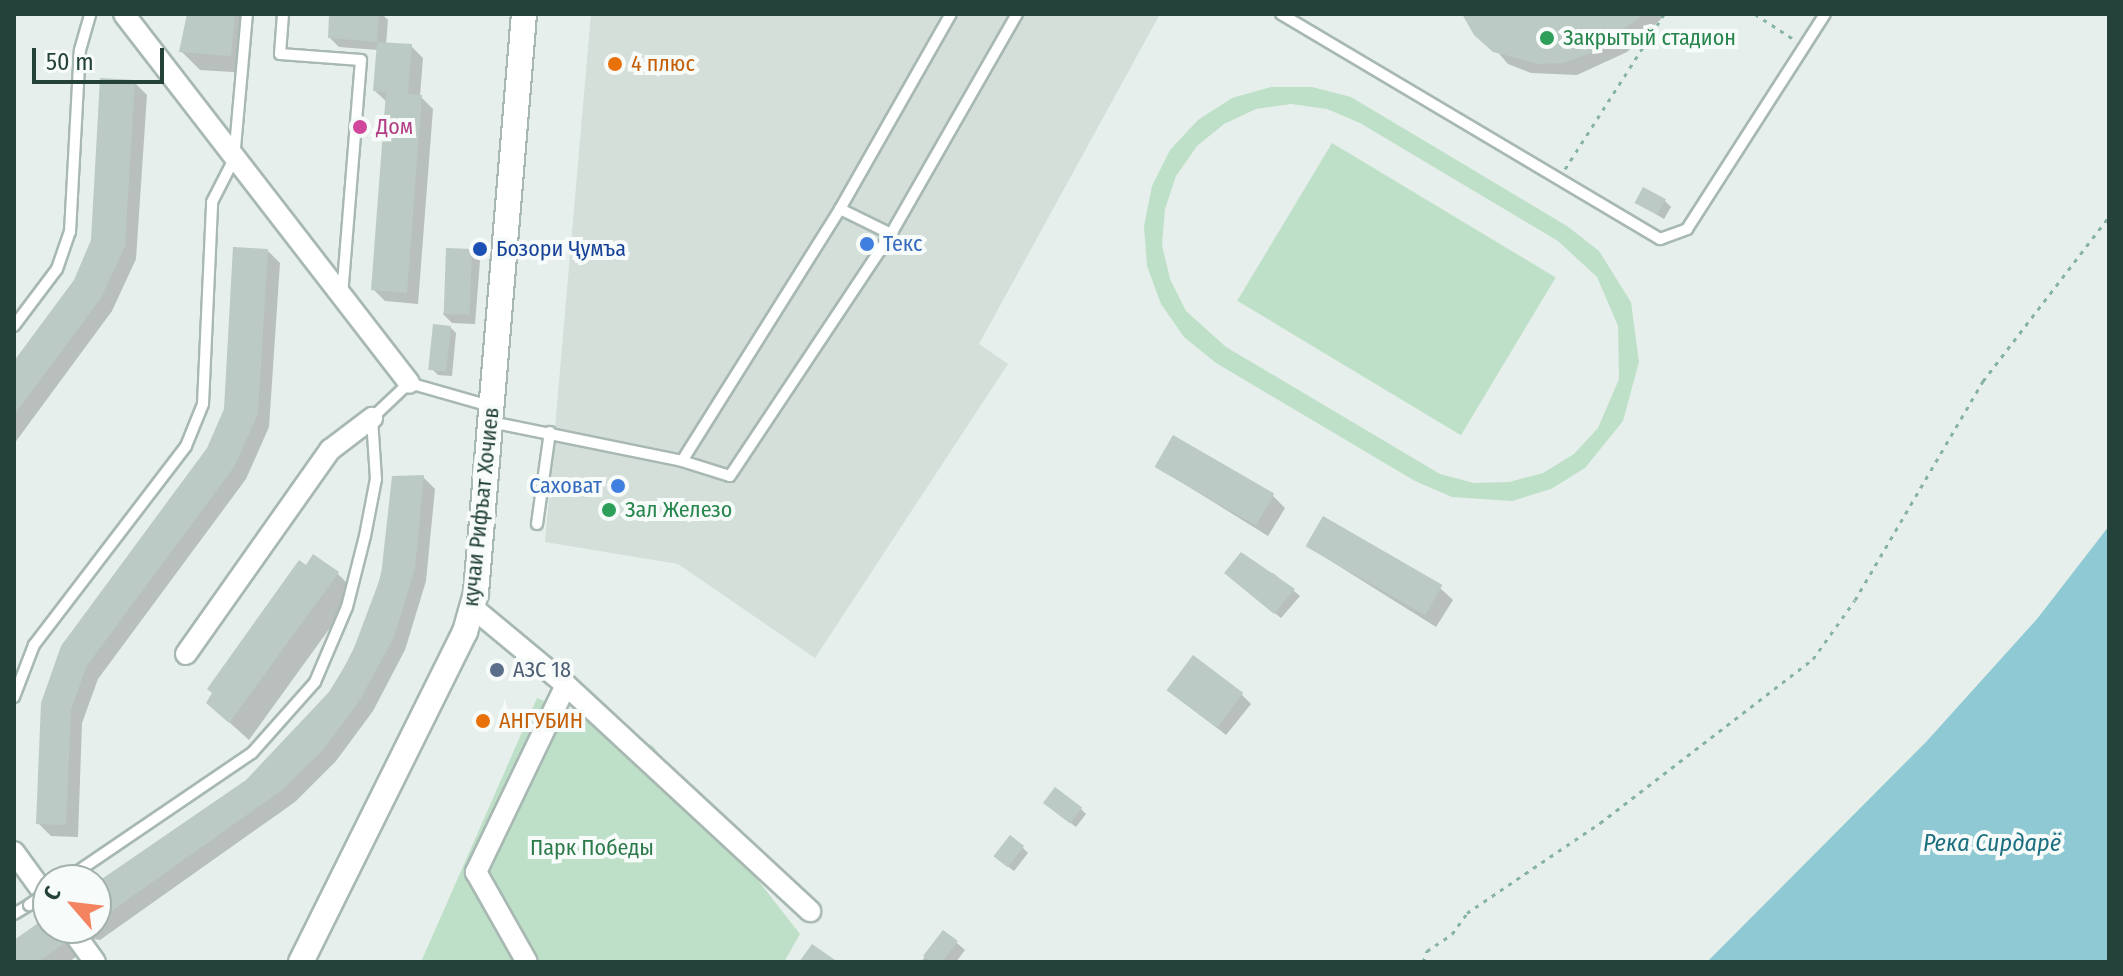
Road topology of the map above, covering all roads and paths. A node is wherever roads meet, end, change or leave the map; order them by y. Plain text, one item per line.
1 (90, 14) edge
2 (124, 14) edge
3 (247, 14) edge
4 (283, 14) edge
5 (524, 14) edge
6 (951, 14) edge
7 (1003, 14) edge
8 (1281, 14) edge
9 (1664, 14) edge
10 (1755, 14) edge
11 (1825, 14) edge
12 (1015, 17) edge
13 (1804, 47) junction
14 (234, 159) junction
15 (1559, 180) junction
16 (840, 209) junction
17 (2109, 217) edge
18 (891, 234) junction
19 (342, 301) junction
20 (14, 326) edge
21 (409, 383) junction
22 (491, 414) junction
23 (372, 418) junction
24 (550, 432) junction
25 (682, 461) junction
26 (537, 524) dead end
27 (472, 607) junction
28 (186, 654) dead end
29 (566, 685) junction
30 (14, 697) edge
31 (14, 852) edge
32 (89, 864) edge
33 (32, 890) edge
34 (32, 905) edge
35 (810, 911) dead end
36 (14, 914) edge
37 (82, 944) edge
38 (95, 962) edge
39 (301, 962) edge
40 (527, 962) edge
41 (1423, 962) edge

1 - 20 lane
2 - 14 street
3 - 14 lane
4 - 19 lane
5 - 22 main road, кучаи Рифъат Хочиев
6 - 16 lane
7 - 12 lane
8 - 15 lane
9 - 15 path
10 - 13 path
11 - 13 lane
12 - 18 lane
13 - 15 lane
14 - 19 street
14 - 30 lane
16 - 18 lane
16 - 25 lane
17 - 41 path
18 - 25 lane
19 - 21 street
21 - 22 lane
21 - 23 lane
22 - 24 lane
22 - 27 main road, кучаи Рифъат Хочиев
23 - 28 street
23 - 32 lane
24 - 25 lane
24 - 26 lane
27 - 29 street
27 - 39 main road, кучаи Рифъат Хочиев
29 - 35 street
29 - 40 street
31 - 33 street
34 - 36 lane
37 - 38 street

